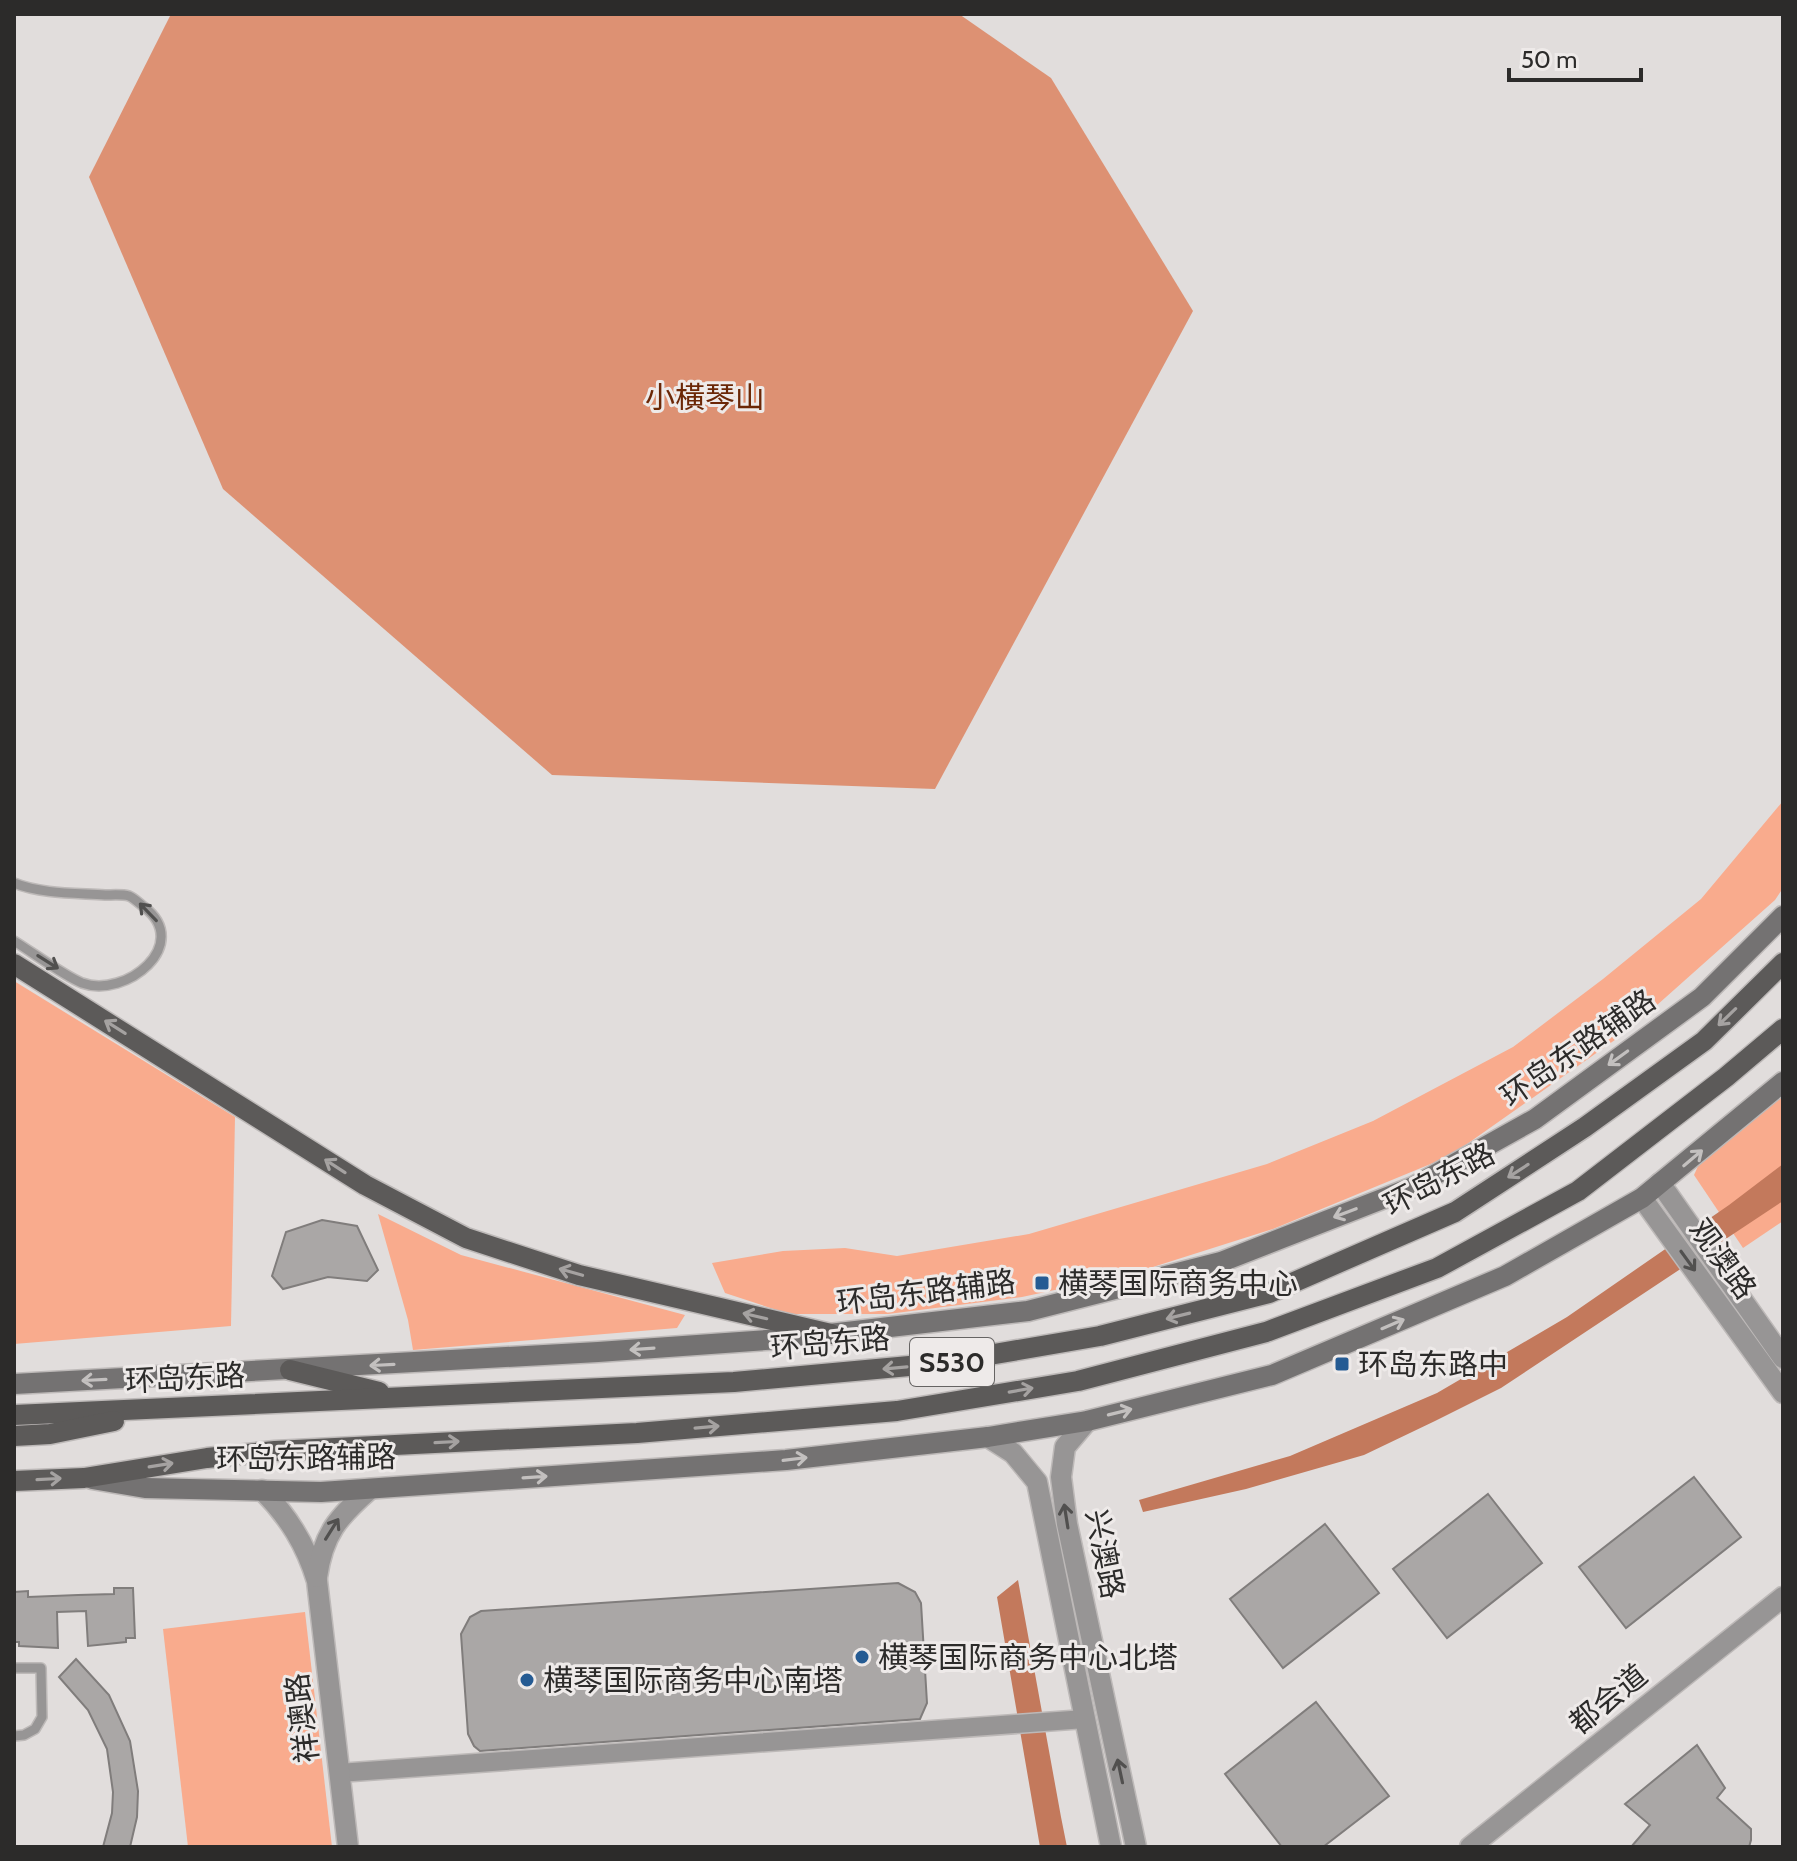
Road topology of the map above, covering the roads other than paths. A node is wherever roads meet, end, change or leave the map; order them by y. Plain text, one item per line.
1 (14, 883) edge
2 (1783, 916) edge
3 (14, 941) edge
4 (1783, 963) edge
5 (14, 964) edge
6 (1783, 1029) edge
7 (1783, 1082) edge
8 (1660, 1183) junction
9 (1642, 1198) junction
10 (831, 1334) junction
11 (1783, 1358) edge
12 (290, 1370) junction
13 (14, 1384) edge
14 (1783, 1393) edge
15 (398, 1397) junction
16 (169, 1410) junction
17 (14, 1415) edge
18 (1087, 1421) junction
19 (14, 1436) edge
20 (988, 1437) junction
21 (84, 1478) junction
22 (14, 1481) edge
23 (370, 1489) junction
24 (262, 1490) junction
25 (317, 1581) junction
26 (1783, 1597) edge
27 (14, 1668) edge
28 (1085, 1719) junction
29 (14, 1736) edge
30 (339, 1773) junction
31 (348, 1847) edge
32 (1111, 1847) edge
33 (1136, 1847) edge
34 (1470, 1847) edge

3 -> 1 lane
2 -> 10 main road, 环岛东路辅路
4 -> 15 main road, 环岛东路 / S530
10 -> 5 main road
21 -> 6 main road, S530
8 -> 7 main road, 环岛东路辅路
8 - 9 main road, 环岛东路辅路
8 - 11 street, 观澳路
9 -> 14 street, 观澳路
18 -> 9 main road, 环岛东路辅路
10 -> 12 main road, 环岛东路辅路
12 -> 13 main road, 环岛东路辅路
12 - 15 main road
15 - 16 main road, 环岛东路 / S530
16 - 17 main road, 环岛东路 / S530
16 - 19 main road
18 - 20 main road, 环岛东路辅路
33 -> 18 street, 兴澳路
23 -> 20 main road, 环岛东路辅路
20 - 28 street, 兴澳路
22 -> 21 main road
21 - 24 main road, 环岛东路辅路
23 - 24 main road, 环岛东路辅路
25 -> 23 street, 祥澳路
24 - 25 street, 祥澳路
25 - 30 street, 祥澳路
26 - 34 street, 都会道
27 - 29 lane
28 - 30 street
28 - 32 street, 兴澳路
30 - 31 street, 祥澳路

